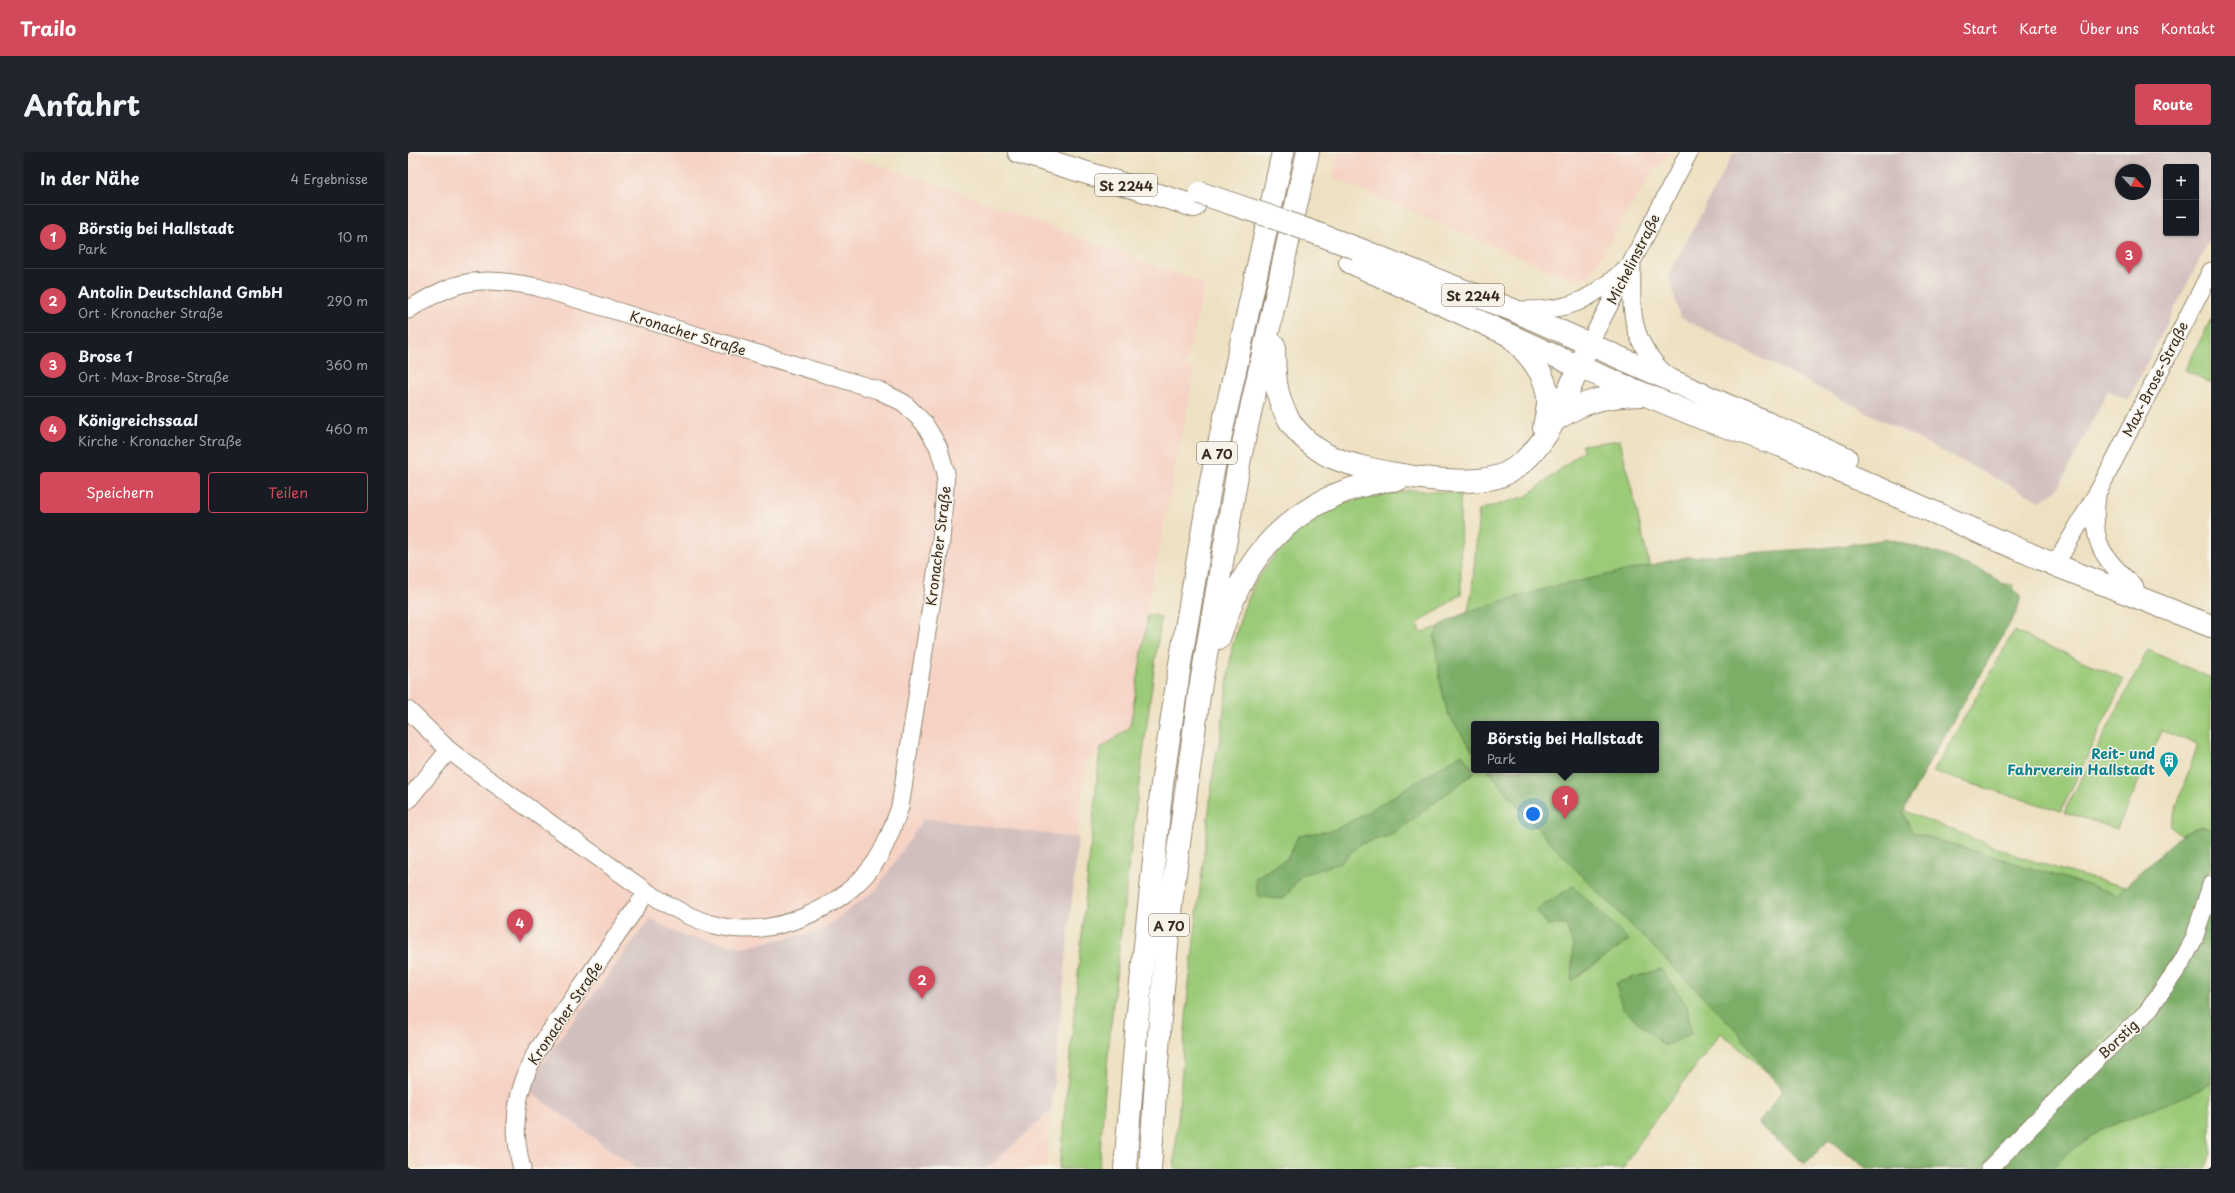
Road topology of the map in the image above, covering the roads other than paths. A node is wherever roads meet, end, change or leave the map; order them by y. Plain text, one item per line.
1 (1019, 152) edge
2 (1071, 152) edge
3 (1267, 152) edge
4 (1283, 152) edge
5 (1308, 152) edge
6 (1689, 152) edge
7 (1197, 199) junction
8 (1262, 245) junction
9 (1353, 255) junction
10 (1632, 262) junction
11 (2211, 271) edge
12 (1278, 282) junction
13 (408, 310) edge
14 (1513, 310) junction
15 (1512, 338) junction
16 (1590, 344) junction
17 (1579, 367) junction
18 (1672, 381) junction
19 (1643, 395) junction
20 (1555, 420) junction
21 (1543, 437) junction
22 (1418, 477) junction
23 (2099, 490) junction
24 (2058, 560) junction
25 (2135, 587) junction
26 (2211, 614) edge
27 (2211, 626) edge
28 (1199, 694) junction
29 (408, 710) edge
30 (449, 750) junction
31 (408, 800) edge
32 (2211, 885) edge
33 (647, 892) junction
34 (522, 1169) edge
35 (1125, 1169) edge
36 (1150, 1169) edge
37 (1990, 1169) edge

1 - 7 main road, St 2244
2 - 7 main road, St 2244
3 - 8 main road
4 - 8 main road, A 70
5 - 12 main road, A 70
6 - 10 street, Michelinstraße
7 - 9 main road, St 2244
8 - 35 main road, A 70
9 - 14 main road, St 2244
9 - 15 main road, St 2244
10 - 14 street
10 - 16 street, Michelinstraße
10 - 18 street
11 - 23 street, Max-Brose-Straße
12 - 22 main road
12 - 28 main road, A 70
13 - 33 street, Kronacher Straße
14 - 16 main road, St 2244
15 - 17 main road, St 2244
15 - 21 main road
16 - 17 main road, Michelinstraße
16 - 18 main road, St 2244
17 - 19 main road, St 2244
17 - 20 main road, Michelinstraße
18 - 24 main road, St 2244
19 - 20 main road
19 - 24 main road, St 2244
20 - 21 main road
21 - 22 main road
22 - 28 main road
23 - 24 street, Max-Brose-Straße
23 - 25 street
24 - 25 main road, St 2244
24 - 27 main road, St 2244
25 - 26 main road, St 2244
28 - 36 main road, A 70
29 - 30 street, Kronacher Straße
30 - 31 street
30 - 33 street, Kronacher Straße
32 - 37 street, Borstig
33 - 34 street, Kronacher Straße

